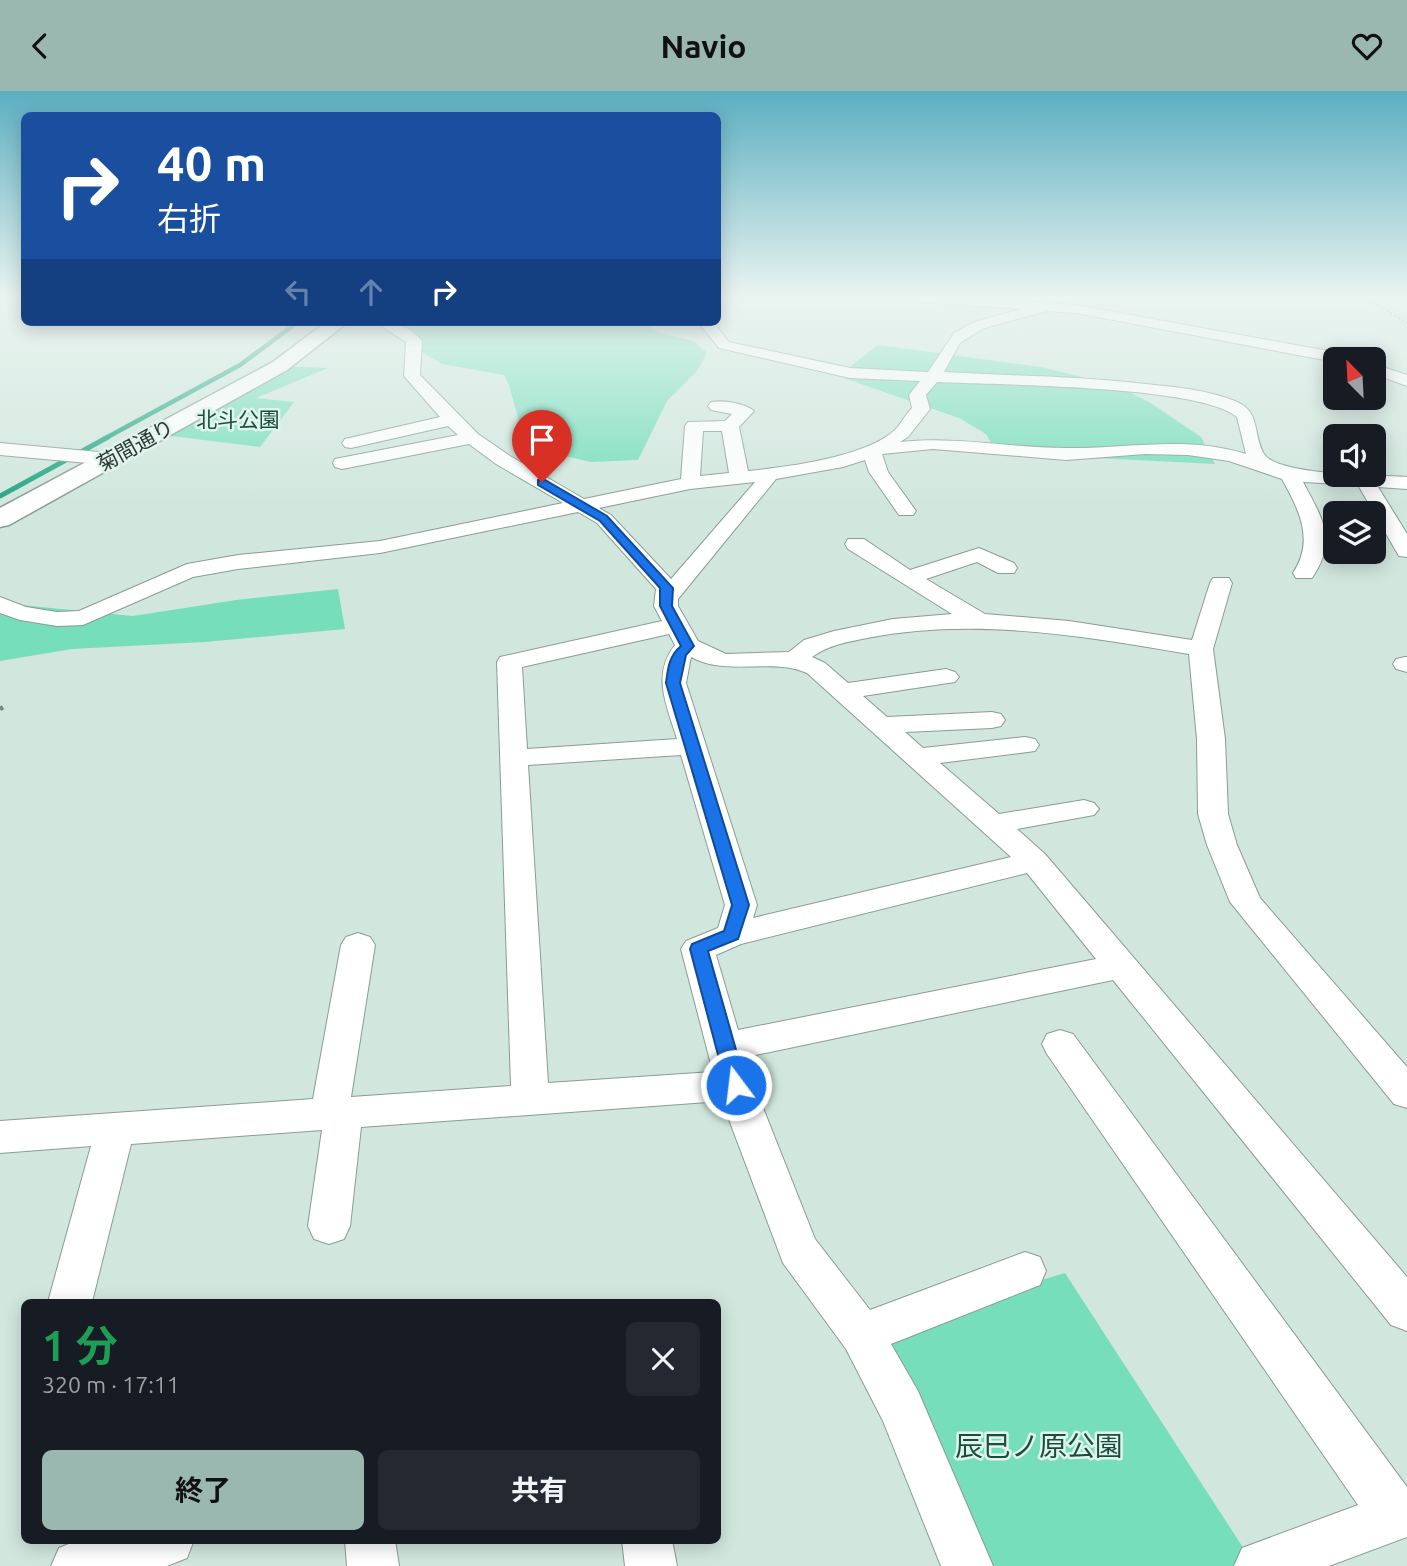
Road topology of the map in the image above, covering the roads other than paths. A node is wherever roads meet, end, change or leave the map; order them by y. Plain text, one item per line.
1 (278, 367) edge
2 (413, 367) edge
3 (818, 367) edge
4 (940, 367) edge
5 (1407, 367) edge
6 (1386, 368) edge
7 (1386, 373) edge
8 (935, 375) junction
9 (1407, 381) edge
10 (717, 406) dead end
11 (452, 420) junction
12 (730, 426) junction
13 (472, 437) junction
14 (351, 443) dead end
15 (0, 449) edge
16 (871, 450) junction
17 (110, 459) junction
18 (342, 463) dead end
19 (769, 474) junction
20 (1289, 475) junction
21 (738, 477) junction
22 (1323, 477) edge
23 (1386, 482) edge
24 (690, 483) junction
25 (1407, 483) edge
26 (1368, 487) edge
27 (580, 505) junction
28 (906, 511) dead end
29 (0, 519) edge
30 (856, 544) dead end
31 (1407, 551) edge
32 (1006, 568) dead end
33 (1304, 573) dead end
34 (910, 577) junction
35 (1221, 583) dead end
36 (666, 599) junction
37 (0, 604) edge
38 (978, 620) junction
39 (682, 636) junction
40 (1201, 649) junction
41 (796, 659) junction
42 (946, 677) dead end
43 (843, 691) junction
44 (992, 720) dead end
45 (883, 725) junction
46 (1025, 745) dead end
47 (693, 746) junction
48 (918, 757) junction
49 (513, 758) junction
50 (1084, 809) dead end
51 (993, 824) junction
52 (1034, 861) junction
53 (732, 935) junction
54 (358, 945) dead end
55 (1121, 966) junction
56 (1060, 1044) dead end
57 (730, 1066) junction
58 (1407, 1093) edge
59 (530, 1100) junction
60 (337, 1113) junction
61 (115, 1129) junction
62 (0, 1137) edge
63 (329, 1226) dead end
64 (1025, 1271) dead end
65 (71, 1299) edge
66 (1407, 1310) edge
67 (862, 1333) junction
68 (1401, 1513) edge
69 (155, 1544) edge
70 (370, 1544) edge
71 (648, 1544) edge
72 (77, 1566) edge
73 (373, 1566) edge
74 (651, 1566) edge
75 (967, 1566) edge
76 (1259, 1566) edge

1 - 17 street, 菊間通り
2 - 11 street
3 - 8 street
4 - 8 street
5 - 6 street
7 - 9 street
8 - 16 street
8 - 20 street
10 - 12 street
11 - 13 street
11 - 14 street
12 - 21 street
12 - 24 street
13 - 18 street
13 - 27 street
15 - 17 street
16 - 19 street
16 - 20 street
16 - 28 street
17 - 29 street, 菊間通り
19 - 21 street
19 - 36 street
20 - 22 street
20 - 33 street
21 - 24 street
23 - 25 street
24 - 27 street
26 - 31 street
27 - 36 street
27 - 37 street
30 - 34 street
32 - 34 street
34 - 38 street
35 - 40 street
36 - 39 street
38 - 40 street
38 - 41 street
39 - 41 street
39 - 47 street
39 - 49 street
40 - 58 street
41 - 43 street
42 - 43 street
43 - 45 street
44 - 45 street
45 - 48 street
46 - 48 street
47 - 49 street
47 - 53 street
48 - 51 street
49 - 59 street
50 - 51 street
51 - 52 street
52 - 53 street
52 - 55 street
53 - 57 street
54 - 60 street
55 - 57 street
55 - 66 street
56 - 68 street
57 - 59 street
57 - 67 street
59 - 60 street
60 - 61 street
60 - 63 street
61 - 62 street
61 - 65 street
64 - 67 street
67 - 75 street
68 - 76 street
69 - 72 street
70 - 73 street
71 - 74 street

